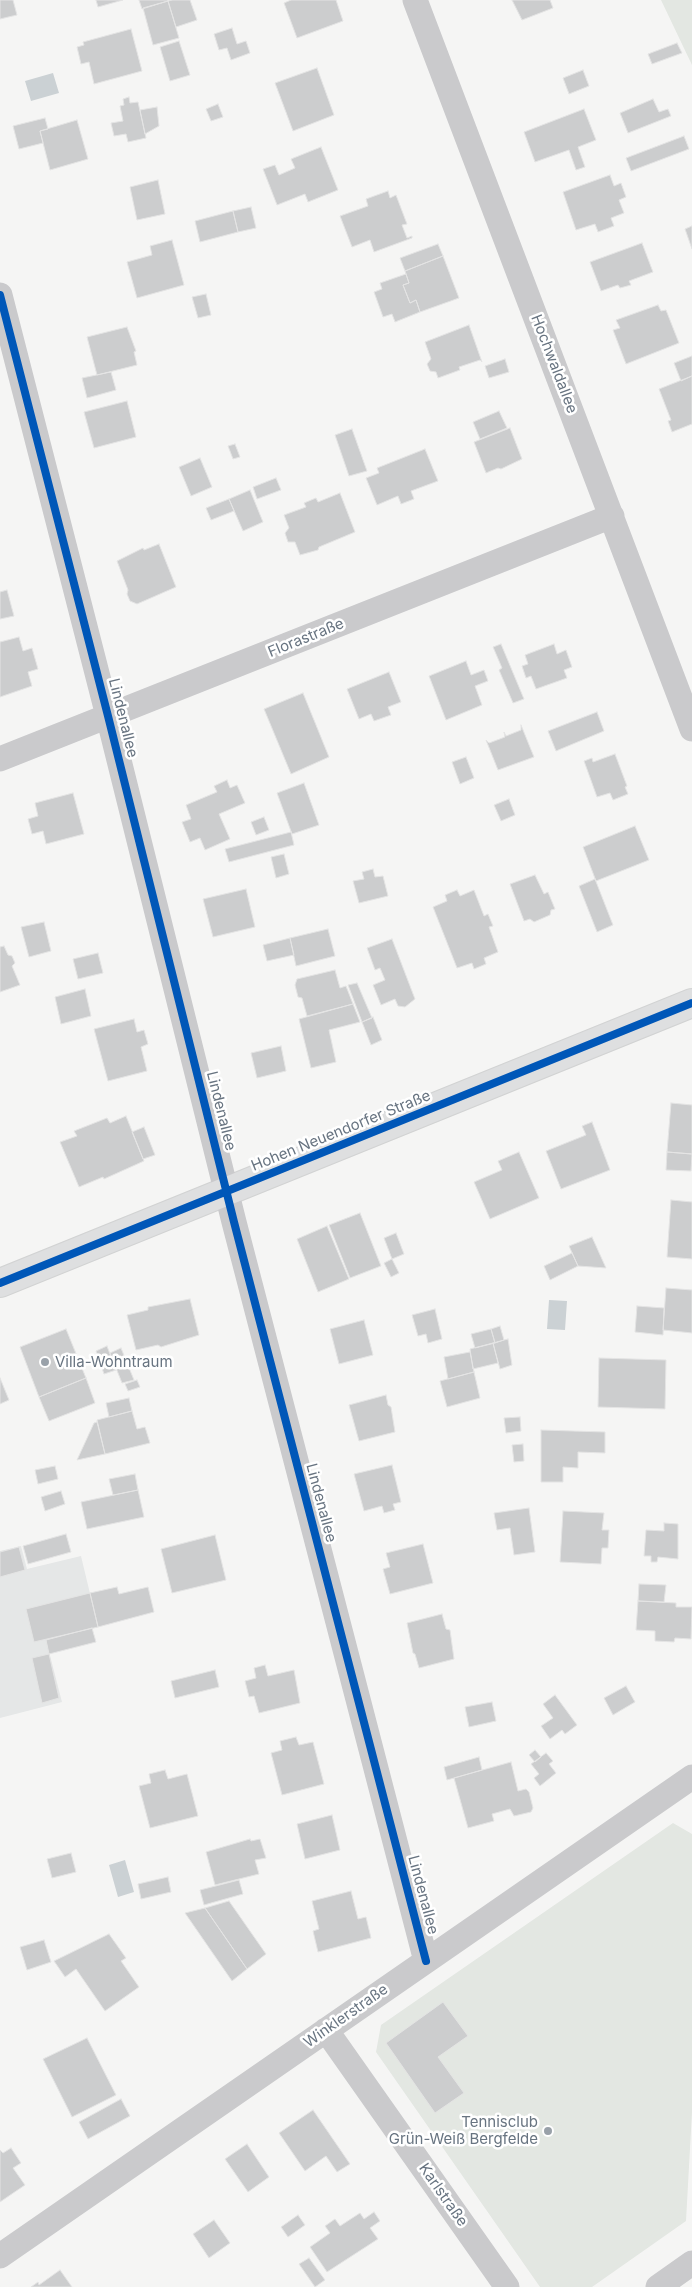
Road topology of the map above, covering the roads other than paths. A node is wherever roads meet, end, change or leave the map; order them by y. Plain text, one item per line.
1 (415, 0) edge
2 (0, 296) edge
3 (612, 516) junction
4 (108, 716) junction
5 (692, 729) edge
6 (0, 759) edge
7 (692, 1004) edge
8 (226, 1192) junction
9 (0, 1283) edge
10 (692, 1777) edge
11 (426, 1961) junction
12 (326, 2030) junction
13 (0, 2256) edge
14 (692, 2262) edge
15 (507, 2287) edge
16 (658, 2287) edge

1 - 3 street, Hochwaldallee
2 - 4 street, Lindenallee
3 - 4 street, Florastraße
3 - 5 street, Hochwaldallee
4 - 6 street, Florastraße
4 - 8 street, Lindenallee
7 - 8 main road, Hohen Neuendorfer Straße
8 - 9 main road, Hohen Neuendorfer Straße
8 - 11 street, Lindenallee
10 - 11 street, Winklerstraße
11 - 12 street, Winklerstraße
12 - 13 street, Winklerstraße
12 - 15 street, Karlstraße
14 - 16 street

